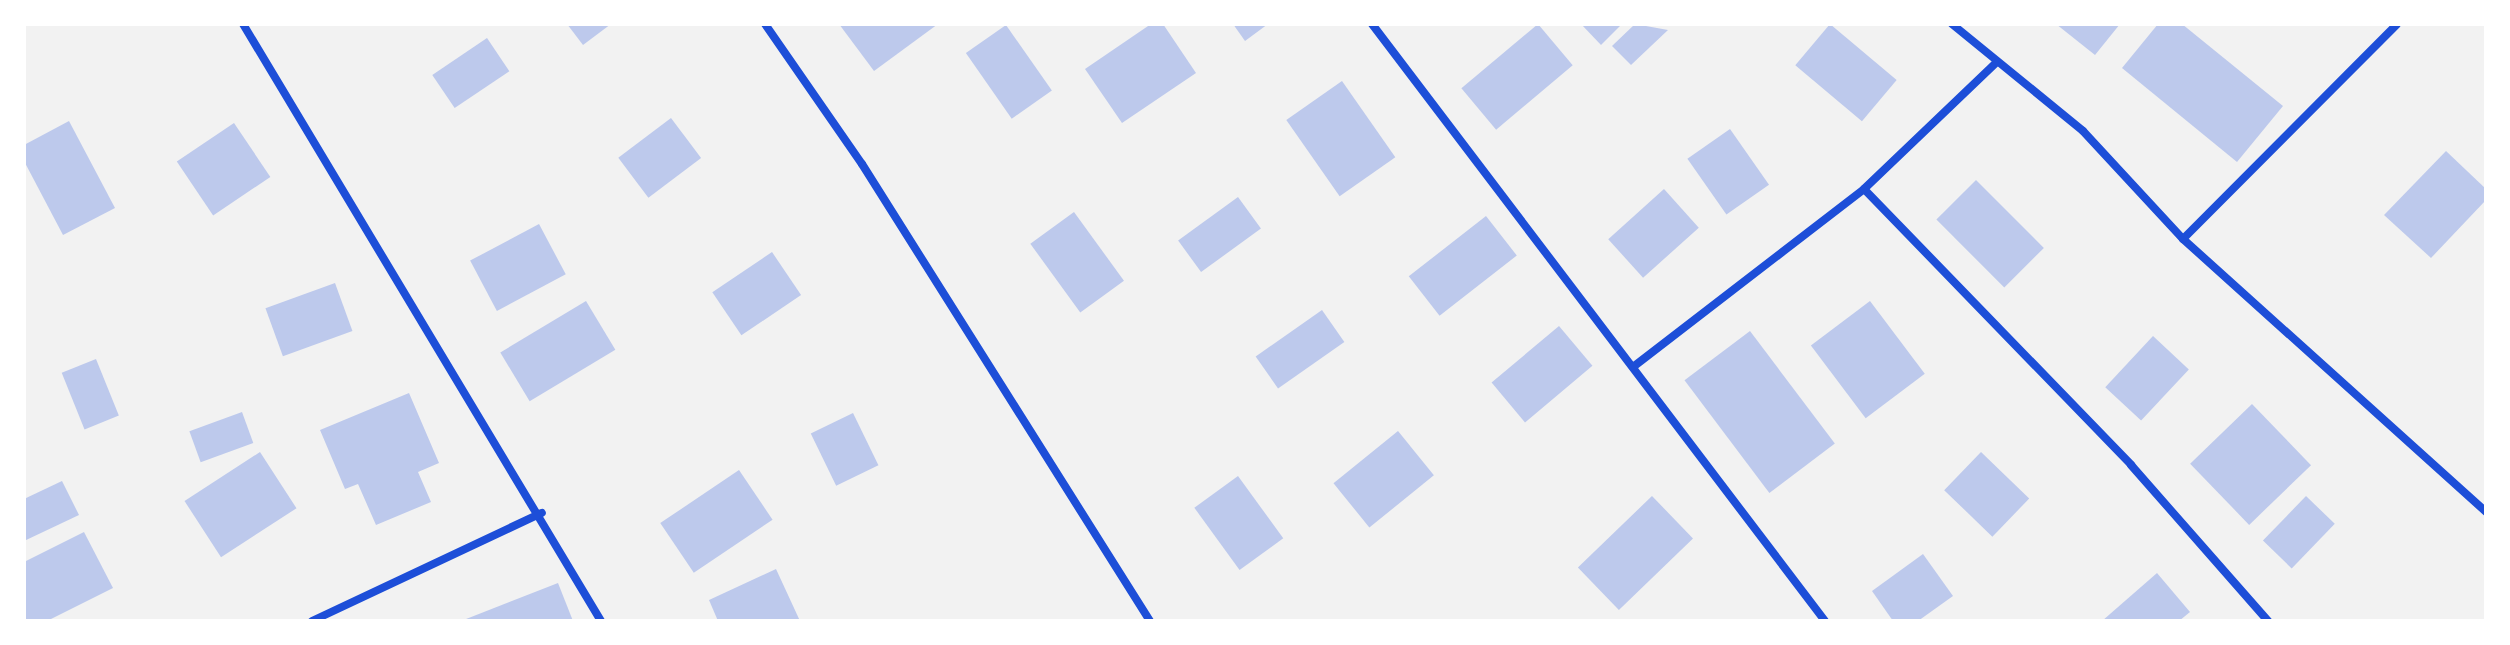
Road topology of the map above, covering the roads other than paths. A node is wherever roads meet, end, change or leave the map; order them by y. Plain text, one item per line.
1 (243, 24) edge
2 (765, 24) edge
3 (1372, 24) edge
4 (1952, 24) edge
5 (2397, 24) edge
6 (1995, 64) junction
7 (1864, 189) junction
8 (2183, 239) junction
9 (1633, 367) junction
10 (2486, 512) edge
11 (542, 513) junction
12 (312, 621) edge
13 (601, 621) edge
14 (1150, 621) edge
15 (1825, 621) edge
16 (2268, 621) edge

1 - 11 street
2 - 14 street
3 - 9 street
4 - 6 street
5 - 8 street
6 - 7 street
6 - 8 street
7 - 9 street
7 - 16 street
8 - 10 street
9 - 15 street
11 - 12 street
11 - 13 street

